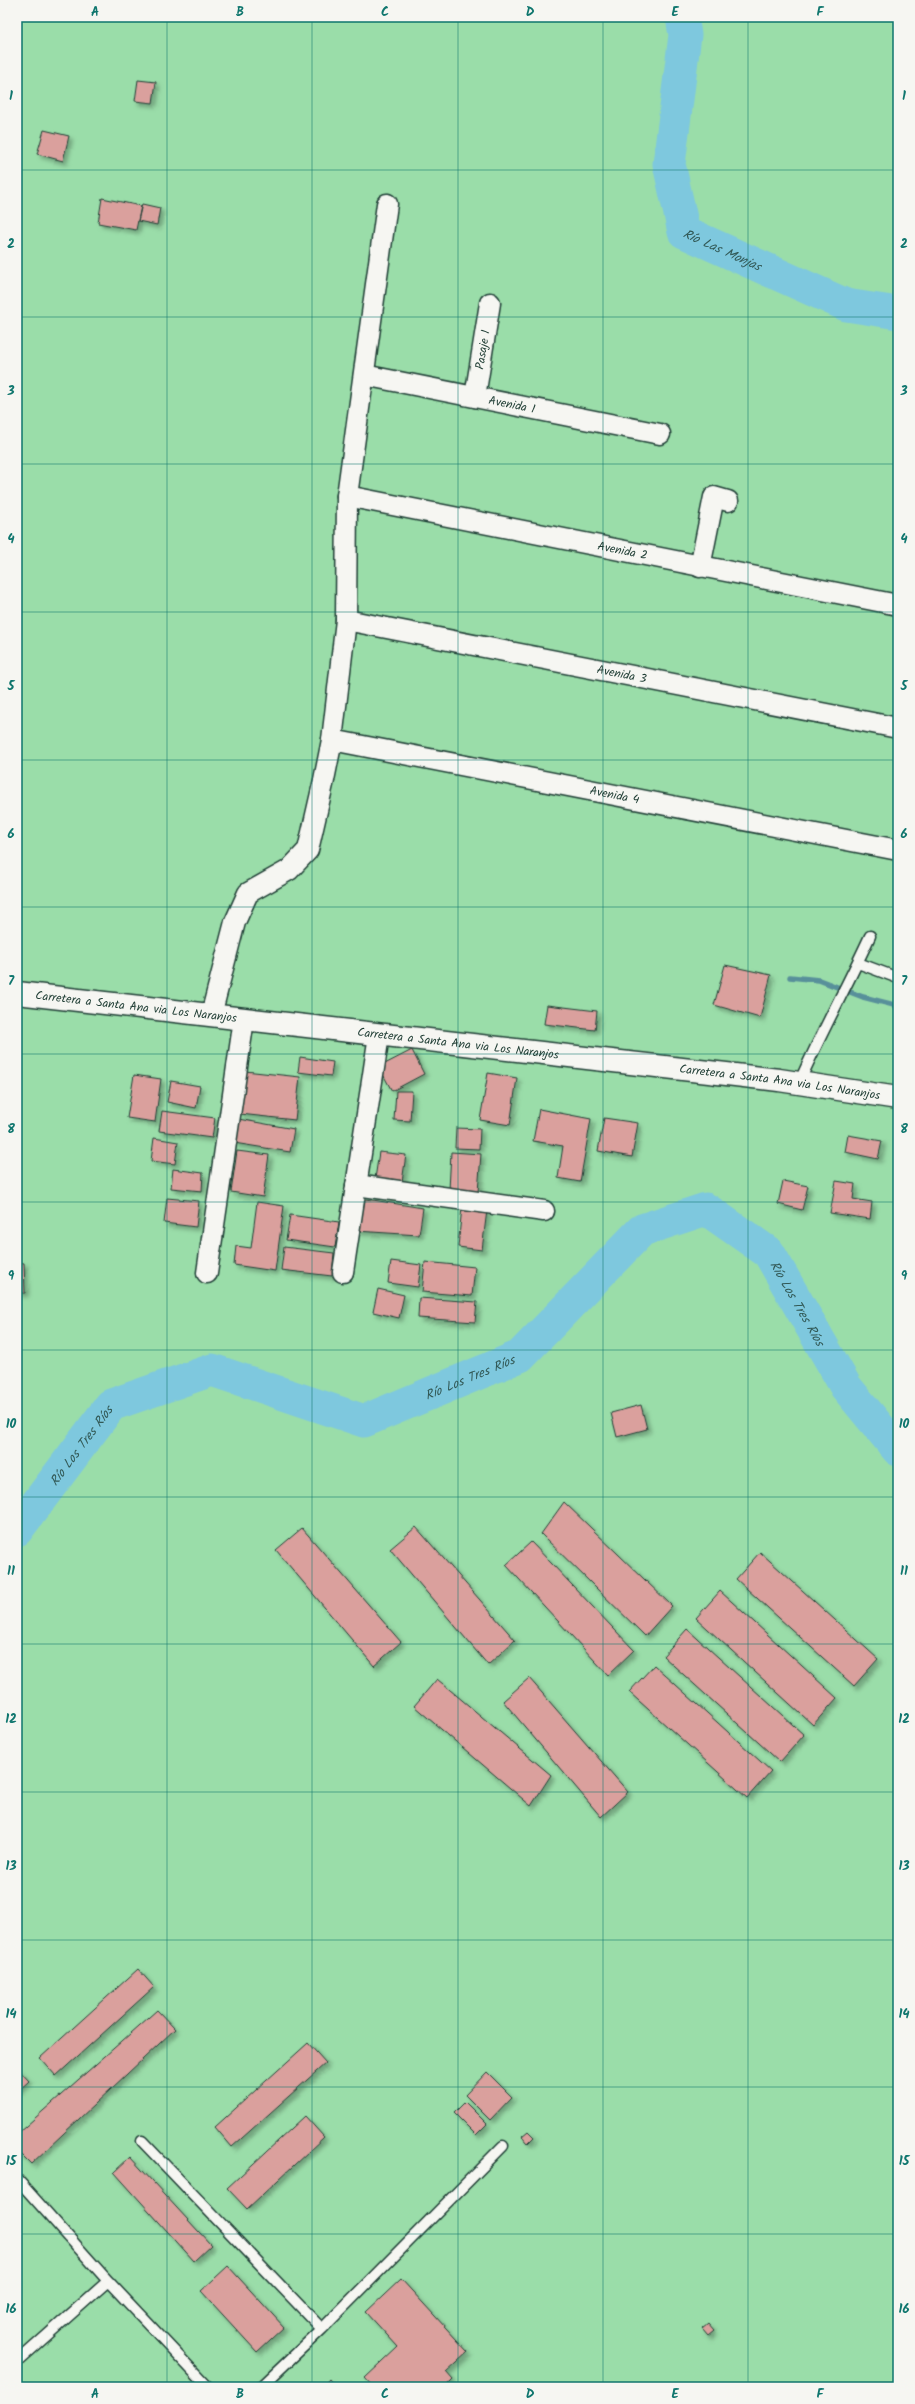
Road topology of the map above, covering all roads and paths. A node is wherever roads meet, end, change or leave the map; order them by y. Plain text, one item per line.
1 (387, 204) dead end
2 (490, 303) dead end
3 (364, 375) junction
4 (475, 397) junction
5 (660, 434) dead end
6 (347, 496) junction
7 (721, 499) dead end
8 (700, 567) junction
9 (898, 605) edge
10 (346, 620) junction
11 (898, 728) edge
12 (332, 740) junction
13 (898, 850) edge
14 (870, 936) dead end
15 (858, 963) junction
16 (898, 978) edge
17 (17, 993) edge
18 (211, 1015) junction
19 (244, 1020) junction
20 (379, 1035) junction
21 (799, 1083) junction
22 (898, 1098) edge
23 (356, 1185) junction
24 (544, 1211) dead end
25 (343, 1272) dead end
26 (207, 1273) dead end
27 (142, 2141) dead end
28 (504, 2146) dead end
29 (17, 2179) edge
30 (108, 2281) junction
31 (322, 2329) junction
32 (17, 2362) edge
33 (208, 2387) edge
34 (261, 2387) edge

1 - 3 street
2 - 4 street, Pasaje 1
3 - 4 street, Avenida 1
3 - 6 street
4 - 5 street, Avenida 1
6 - 8 street, Avenida 2
6 - 10 street
7 - 8 street
8 - 9 street, Avenida 2
10 - 11 street, Avenida 3
10 - 12 street
12 - 13 street, Avenida 4
12 - 18 street
14 - 15 lane
15 - 16 lane
15 - 21 lane
17 - 18 main road, Carretera a Santa Ana via Los Naranjos
18 - 19 main road, Carretera a Santa Ana via Los Naranjos
19 - 20 main road, Carretera a Santa Ana via Los Naranjos
19 - 26 street
20 - 21 main road, Carretera a Santa Ana via Los Naranjos
20 - 23 street
21 - 22 main road, Carretera a Santa Ana via Los Naranjos
23 - 24 street
23 - 25 street
27 - 31 lane
28 - 31 lane
29 - 30 lane
30 - 32 lane
30 - 33 lane
31 - 34 lane

